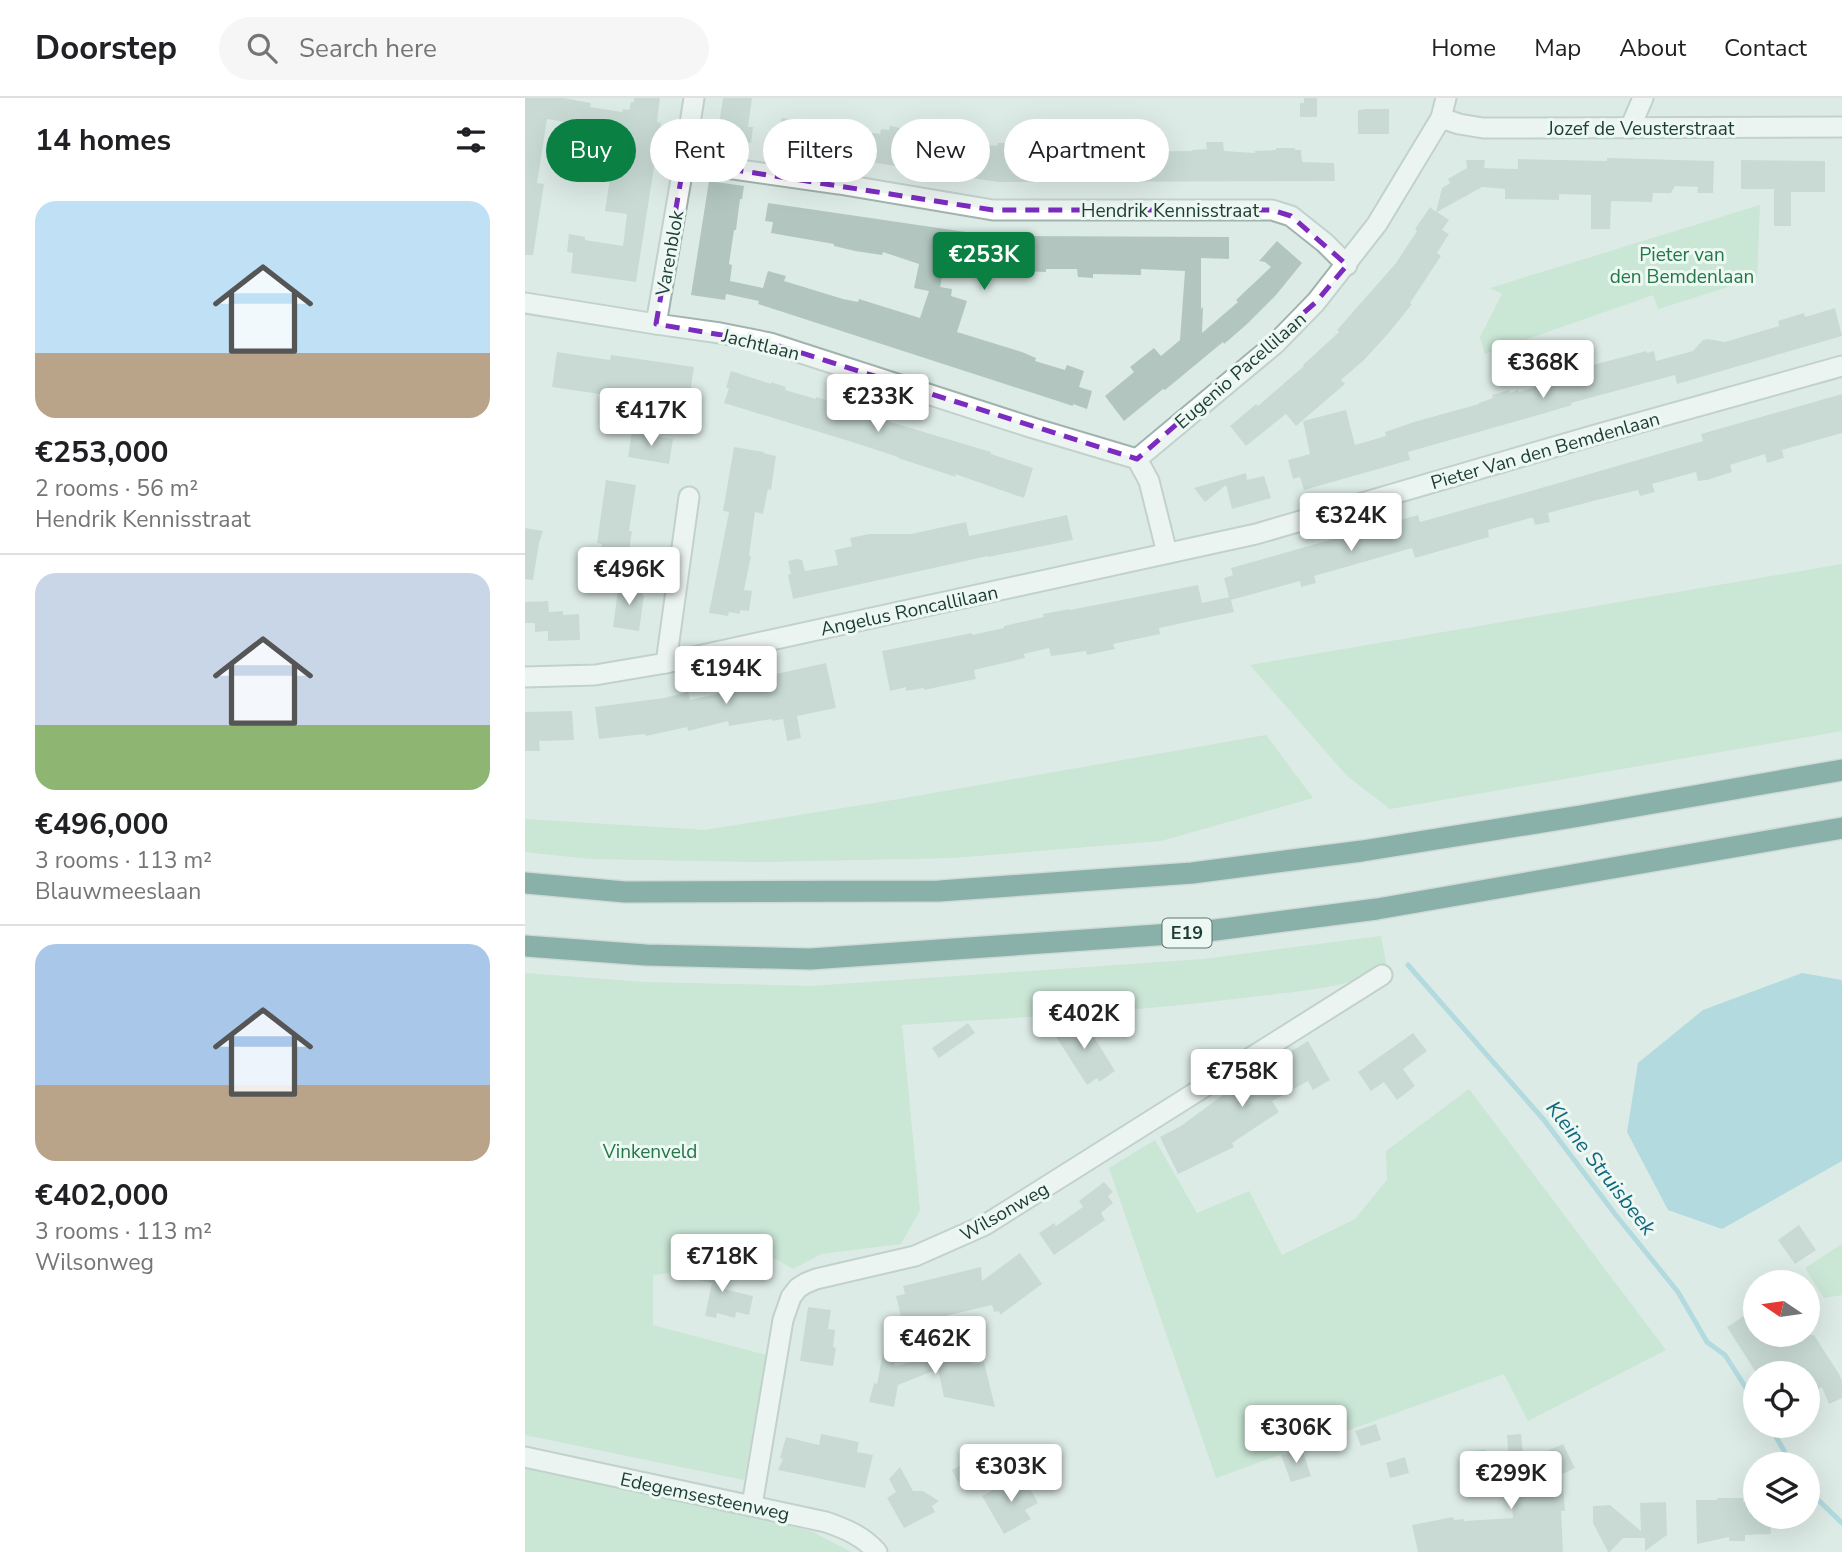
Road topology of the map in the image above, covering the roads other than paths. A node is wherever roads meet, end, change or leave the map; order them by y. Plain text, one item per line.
1 (694, 98) edge
2 (1446, 98) edge
3 (1643, 98) edge
4 (1441, 118) junction
5 (691, 119) edge
6 (1842, 127) edge
7 (1630, 128) junction
8 (749, 171) edge
9 (681, 182) edge
10 (1347, 265) junction
11 (525, 303) edge
12 (656, 324) junction
13 (1842, 366) edge
14 (1137, 459) junction
15 (689, 497) dead end
16 (1167, 553) junction
17 (666, 663) junction
18 (525, 677) edge
19 (1842, 770) edge
20 (1842, 828) edge
21 (525, 883) edge
22 (525, 946) edge
23 (1382, 975) dead end
24 (525, 1457) edge
25 (752, 1505) junction
26 (877, 1552) edge

1 - 5 street, Varenblok
2 - 4 street, Eugenio Pacellilaan
3 - 7 street
4 - 7 street, Jozef de Veusterstraat
4 - 10 street, Eugenio Pacellilaan
6 - 7 street, Jozef de Veusterstraat
8 - 10 street, Hendrik Kennisstraat
9 - 12 street, Varenblok
10 - 14 street, Eugenio Pacellilaan
11 - 12 street, Jachtlaan
12 - 14 street, Jachtlaan
13 - 16 street, Pieter Van den Bemdenlaan
14 - 16 street
15 - 17 street
16 - 17 street, Angelus Roncallilaan
17 - 18 street, Angelus Roncallilaan
19 - 21 highway
20 - 22 highway, E19
23 - 25 street, Wilsonweg
24 - 25 street, Edegemsesteenweg
25 - 26 street, Edegemsesteenweg

